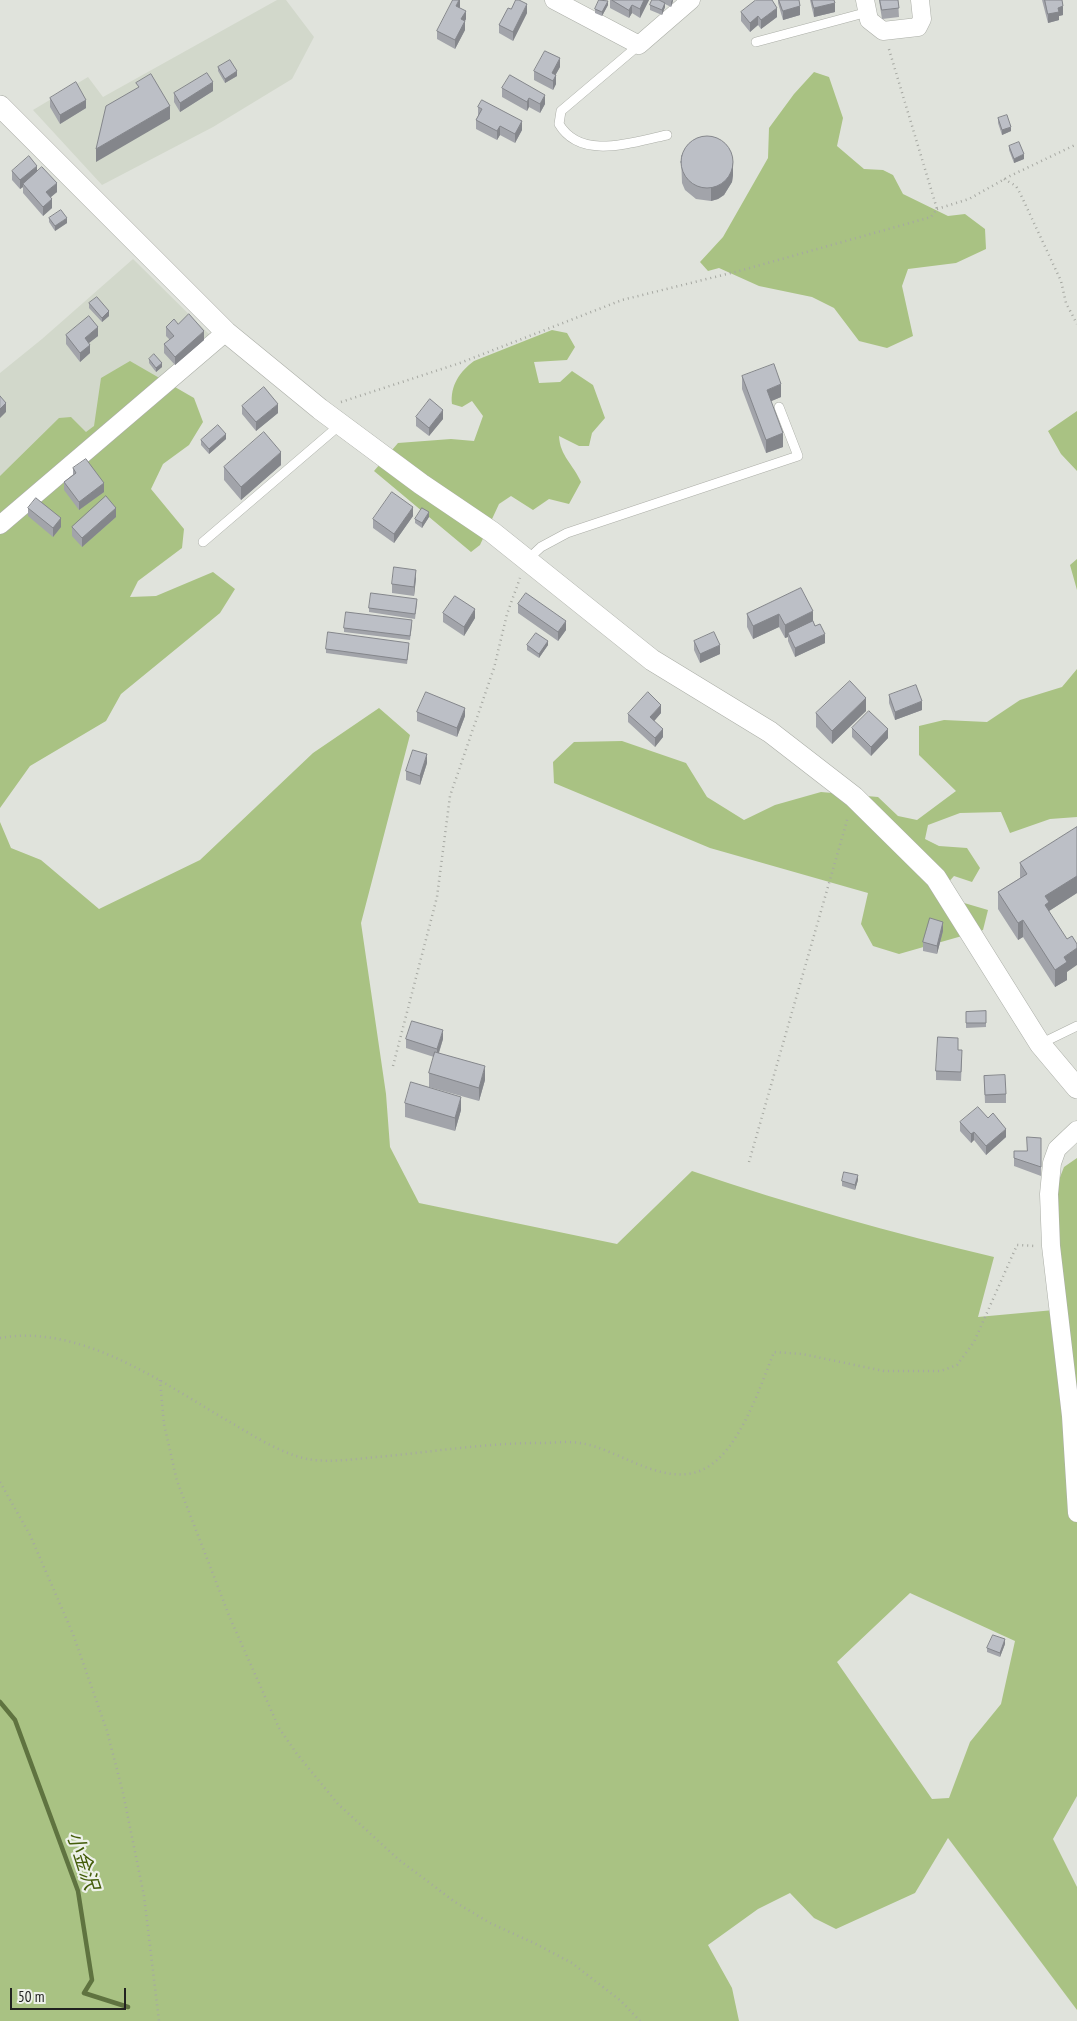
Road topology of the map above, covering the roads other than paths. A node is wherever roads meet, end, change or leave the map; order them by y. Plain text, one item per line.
1 (554, 0) edge
2 (691, 0) edge
3 (920, 0) edge
4 (867, 6) edge
5 (756, 42) dead end
6 (638, 45) junction
7 (0, 106) edge
8 (667, 135) dead end
9 (226, 332) junction
10 (779, 407) dead end
11 (341, 424) junction
12 (28, 501) junction
13 (0, 514) edge
14 (0, 525) edge
15 (203, 542) dead end
16 (527, 560) junction
17 (1077, 1026) edge
18 (1040, 1044) junction
19 (1077, 1088) edge
20 (1077, 1130) edge
21 (1077, 1513) edge

1 - 6 street
2 - 6 street
3 - 4 street
4 - 5 lane
6 - 8 lane
7 - 9 street
9 - 11 street
9 - 12 street
10 - 16 lane
11 - 15 lane
11 - 16 street
12 - 13 lane
12 - 14 street
16 - 18 street
17 - 18 lane
18 - 19 street
20 - 21 street

